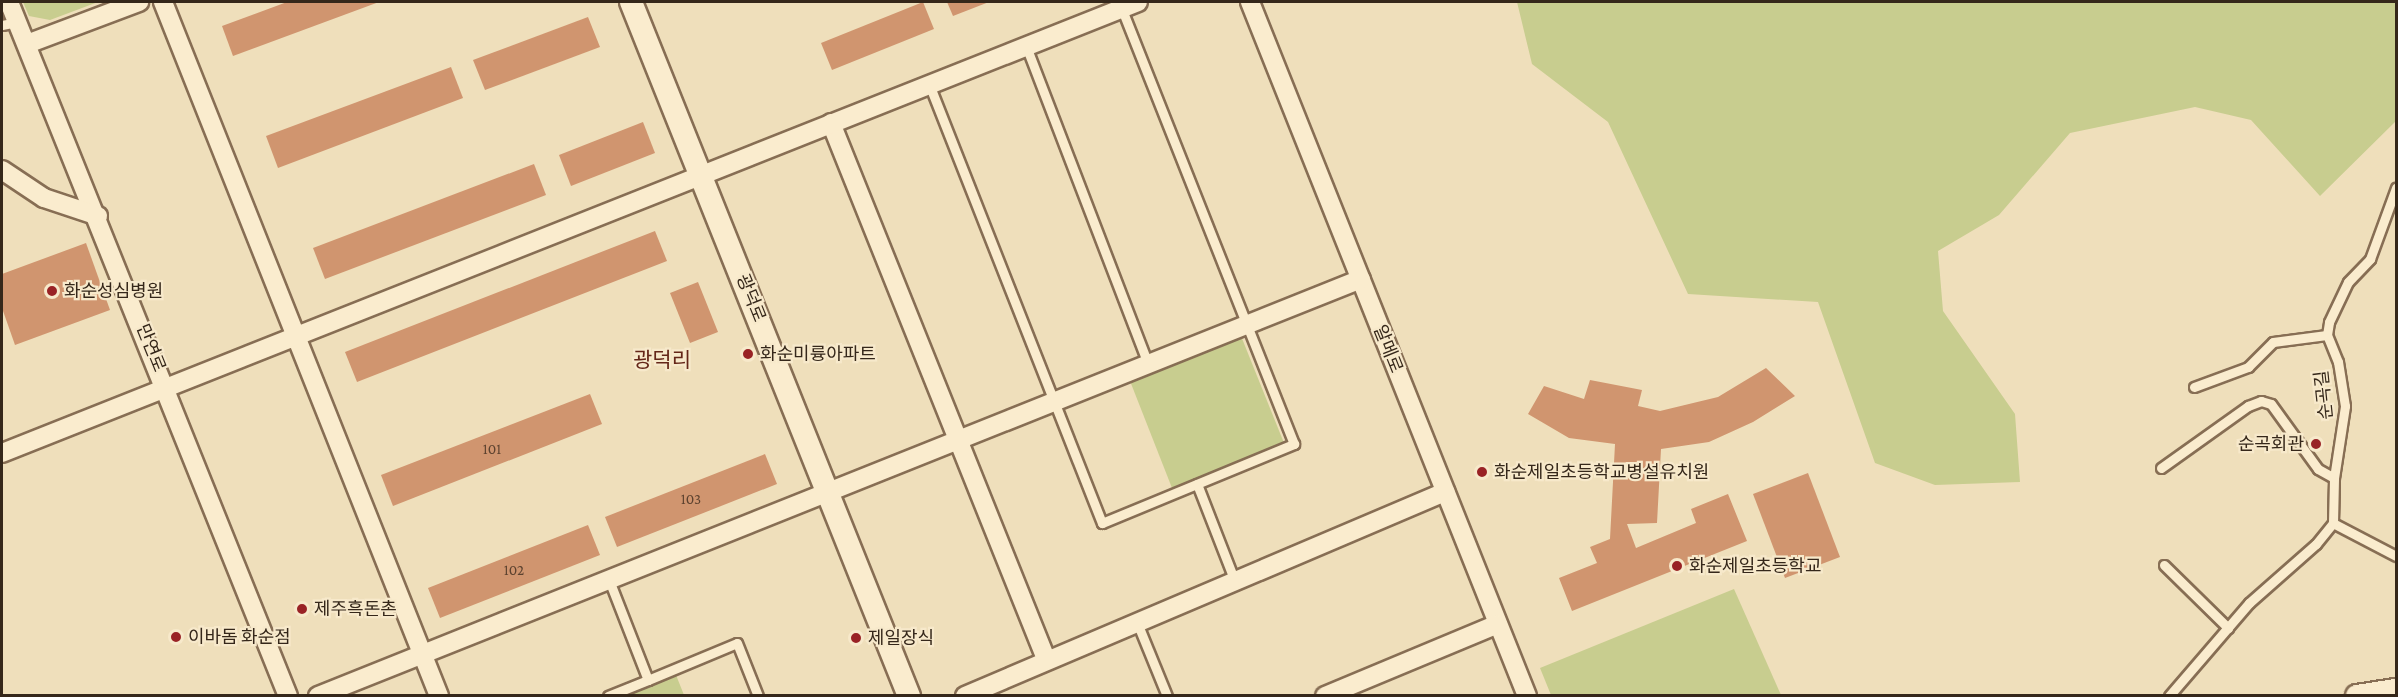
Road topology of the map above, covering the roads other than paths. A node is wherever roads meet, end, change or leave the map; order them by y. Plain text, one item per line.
1 (9, 2) edge
2 (139, 2) edge
3 (162, 2) edge
4 (631, 2) edge
5 (1250, 2) edge
6 (1130, 5) edge
7 (10, 24) edge
8 (27, 44) junction
9 (1026, 46) junction
10 (929, 84) junction
11 (831, 123) junction
12 (2, 170) edge
13 (701, 175) junction
14 (2397, 188) edge
15 (98, 216) junction
16 (1361, 279) junction
17 (1246, 325) junction
18 (296, 335) junction
19 (2327, 335) junction
20 (1148, 364) junction
21 (166, 387) junction
22 (2194, 387) dead end
23 (1054, 402) junction
24 (957, 440) junction
25 (2, 453) edge
26 (2161, 468) dead end
27 (2334, 477) junction
28 (1197, 484) junction
29 (828, 492) junction
30 (1446, 492) junction
31 (2333, 523) junction
32 (2397, 556) edge
33 (2164, 565) dead end
34 (609, 579) junction
35 (1234, 579) junction
36 (1136, 620) junction
37 (1498, 624) junction
38 (2228, 628) junction
39 (422, 654) junction
40 (1046, 659) junction
41 (648, 680) junction
42 (2397, 690) edge
43 (288, 696) edge
44 (318, 696) edge
45 (439, 696) edge
46 (608, 696) edge
47 (758, 696) edge
48 (909, 696) edge
49 (964, 696) edge
50 (1167, 696) edge
51 (1325, 696) edge
52 (1527, 696) edge
53 (2169, 696) edge
54 (2357, 696) edge

1 - 7 street, 만연로
2 - 8 street
3 - 18 street
4 - 13 street, 광덕로
5 - 16 street, 알메로
6 - 9 street
6 - 17 lane
7 - 8 street, 만연로
8 - 15 street, 만연로
9 - 10 street
9 - 20 lane
10 - 11 street
10 - 23 lane
11 - 13 street
11 - 24 street
12 - 15 street
13 - 18 street
13 - 29 street, 광덕로
14 - 19 lane
15 - 21 street, 만연로
16 - 17 street
16 - 30 street, 알메로
17 - 20 street
17 - 28 lane
18 - 21 street
18 - 39 street
19 - 22 lane
19 - 27 lane, 순곡길
20 - 23 street
21 - 25 street
21 - 43 street, 만연로
23 - 24 street
23 - 28 lane
24 - 29 street
24 - 40 street
26 - 27 lane
27 - 31 lane, 순곡길
28 - 35 lane
29 - 34 street
29 - 48 street, 광덕로
30 - 35 street
30 - 37 street, 알메로
31 - 32 lane
31 - 38 lane
33 - 38 lane
34 - 39 street
34 - 41 lane
35 - 36 street
36 - 40 street
36 - 50 lane
37 - 51 street
37 - 52 street, 알메로
38 - 53 lane
39 - 44 street
39 - 45 street
40 - 49 street
41 - 46 lane
41 - 47 lane
42 - 54 street

